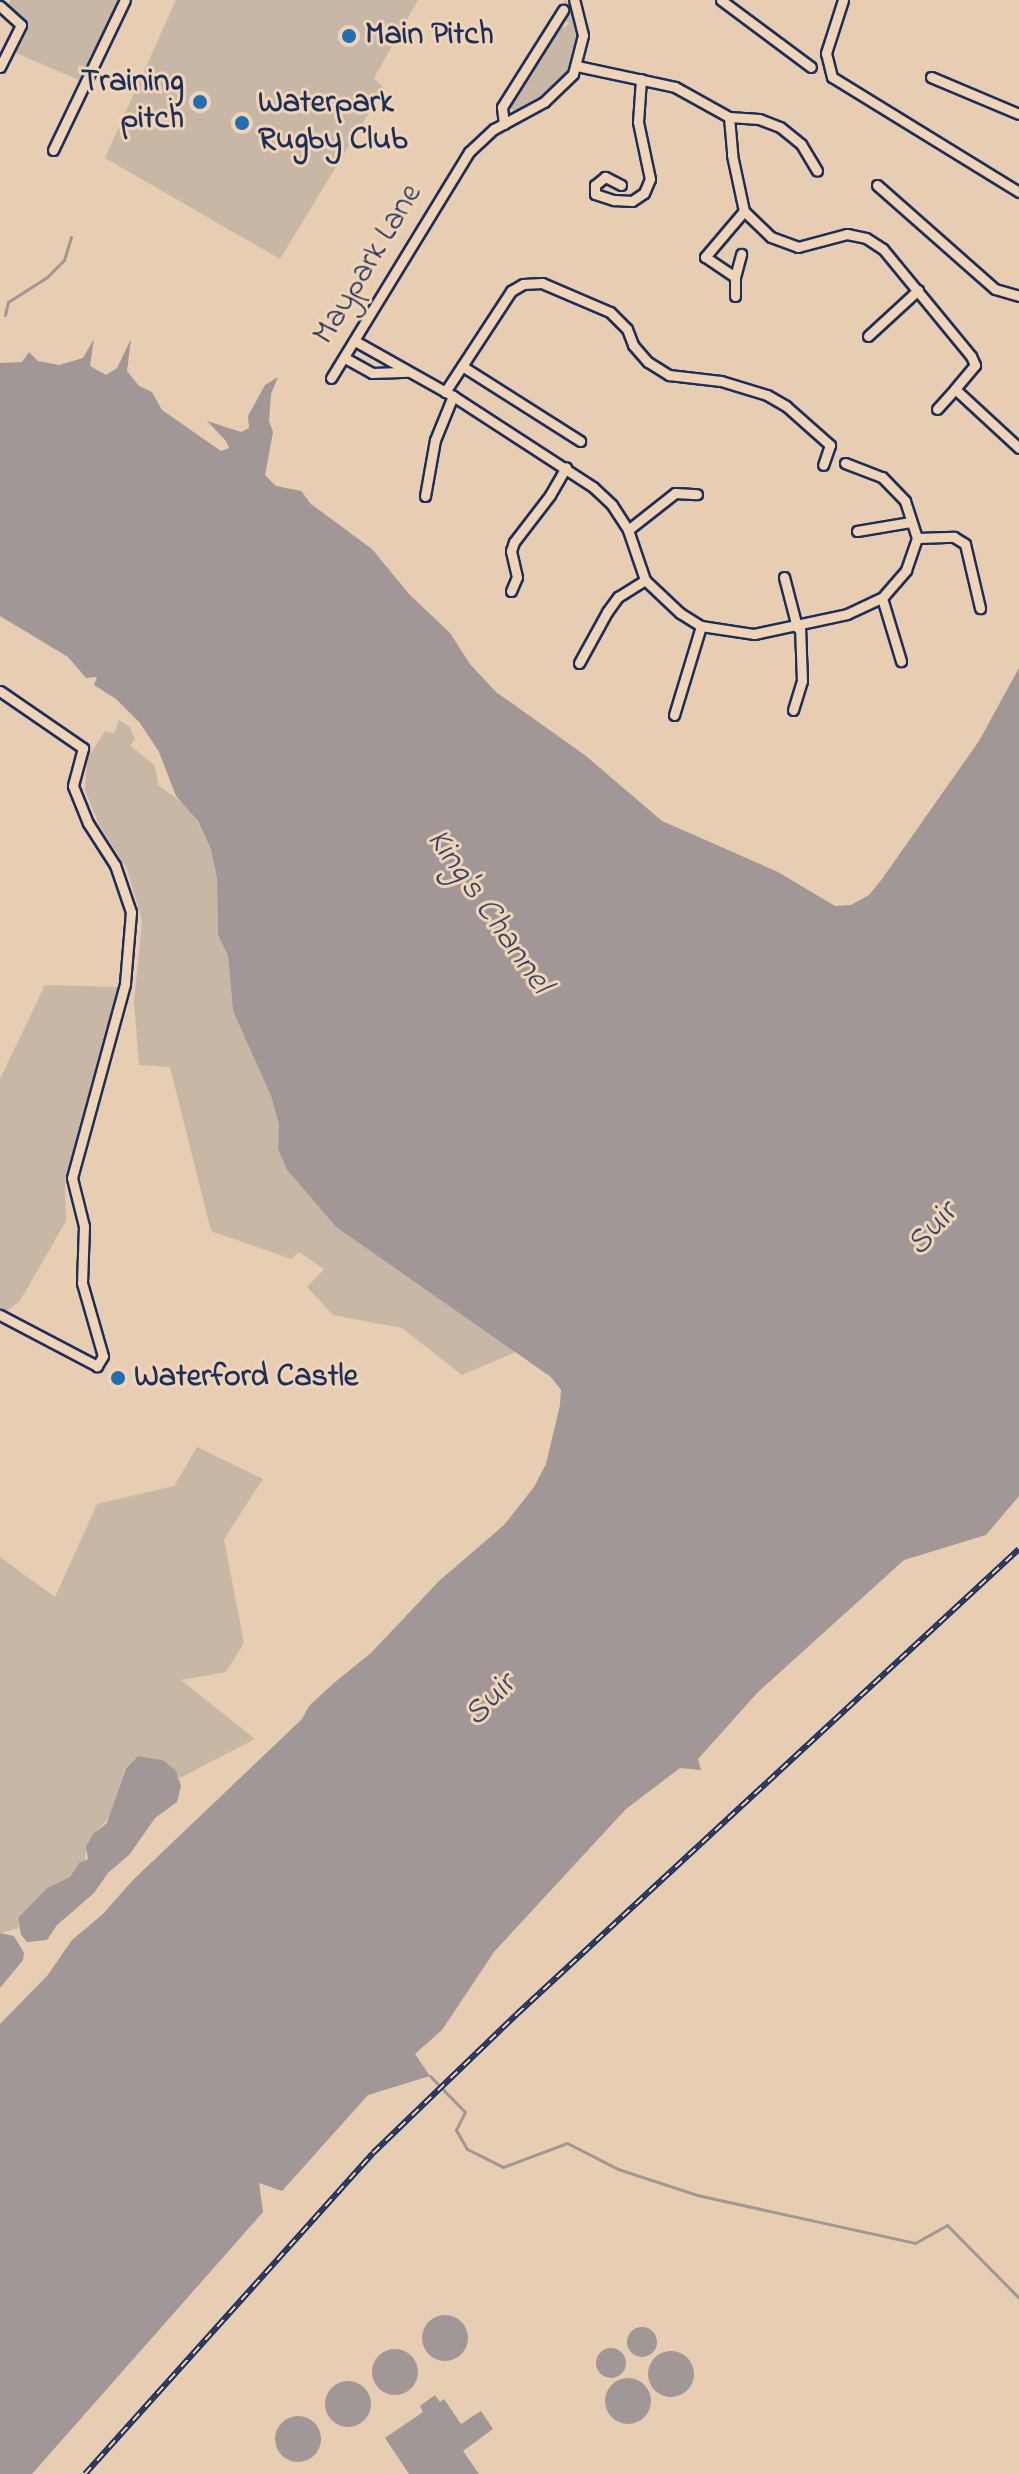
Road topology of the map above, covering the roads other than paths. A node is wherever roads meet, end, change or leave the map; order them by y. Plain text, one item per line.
1 (4, 0) edge
2 (125, 0) edge
3 (574, 0) edge
4 (721, 0) edge
5 (843, 0) edge
6 (0, 6) edge
7 (563, 10) dead end
8 (577, 66) junction
9 (0, 67) edge
10 (811, 67) dead end
11 (931, 77) dead end
12 (641, 79) junction
13 (1019, 114) edge
14 (729, 117) junction
15 (504, 124) junction
16 (53, 150) dead end
17 (817, 171) dead end
18 (621, 185) dead end
19 (877, 185) dead end
20 (1019, 191) edge
21 (744, 211) junction
22 (741, 254) dead end
23 (735, 277) junction
24 (918, 290) junction
25 (735, 296) dead end
26 (1019, 296) edge
27 (868, 336) dead end
28 (355, 341) junction
29 (345, 358) junction
30 (462, 366) junction
31 (408, 372) junction
32 (331, 378) dead end
33 (955, 389) junction
34 (449, 394) junction
35 (937, 409) dead end
36 (580, 441) dead end
37 (1019, 448) edge
38 (845, 463) dead end
39 (823, 465) dead end
40 (566, 467) junction
41 (697, 494) dead end
42 (425, 496) dead end
43 (910, 522) junction
44 (628, 530) junction
45 (857, 531) dead end
46 (917, 538) junction
47 (784, 577) dead end
48 (645, 580) junction
49 (511, 591) dead end
50 (882, 598) junction
51 (980, 608) dead end
52 (701, 626) junction
53 (798, 626) junction
54 (901, 661) dead end
55 (579, 663) dead end
56 (0, 691) edge
57 (793, 710) dead end
58 (674, 715) dead end
59 (0, 1315) edge

1 - 6 street
2 - 16 street
3 - 8 street
4 - 10 street
5 - 20 street
6 - 9 street
7 - 15 street
8 - 12 street
8 - 15 street, Maypark Lane
11 - 13 street
12 - 14 street
12 - 18 street
14 - 17 street
14 - 21 street
15 - 28 street, Maypark Lane
19 - 26 street
21 - 23 street
21 - 24 street
22 - 23 street
23 - 25 street
24 - 27 street
24 - 33 street
28 - 29 street, Maypark Lane
28 - 31 street
29 - 31 street
29 - 32 street, Maypark Lane
30 - 34 street
30 - 36 street
30 - 39 street
31 - 34 street
33 - 35 street
33 - 37 street
34 - 40 street
34 - 42 street
38 - 43 street
40 - 44 street
40 - 49 street
41 - 44 street
43 - 45 street
43 - 46 street
44 - 48 street
46 - 50 street
46 - 51 street
47 - 53 street
48 - 52 street
48 - 55 street
50 - 53 street
50 - 54 street
52 - 53 street
52 - 58 street
53 - 57 street
56 - 59 street

